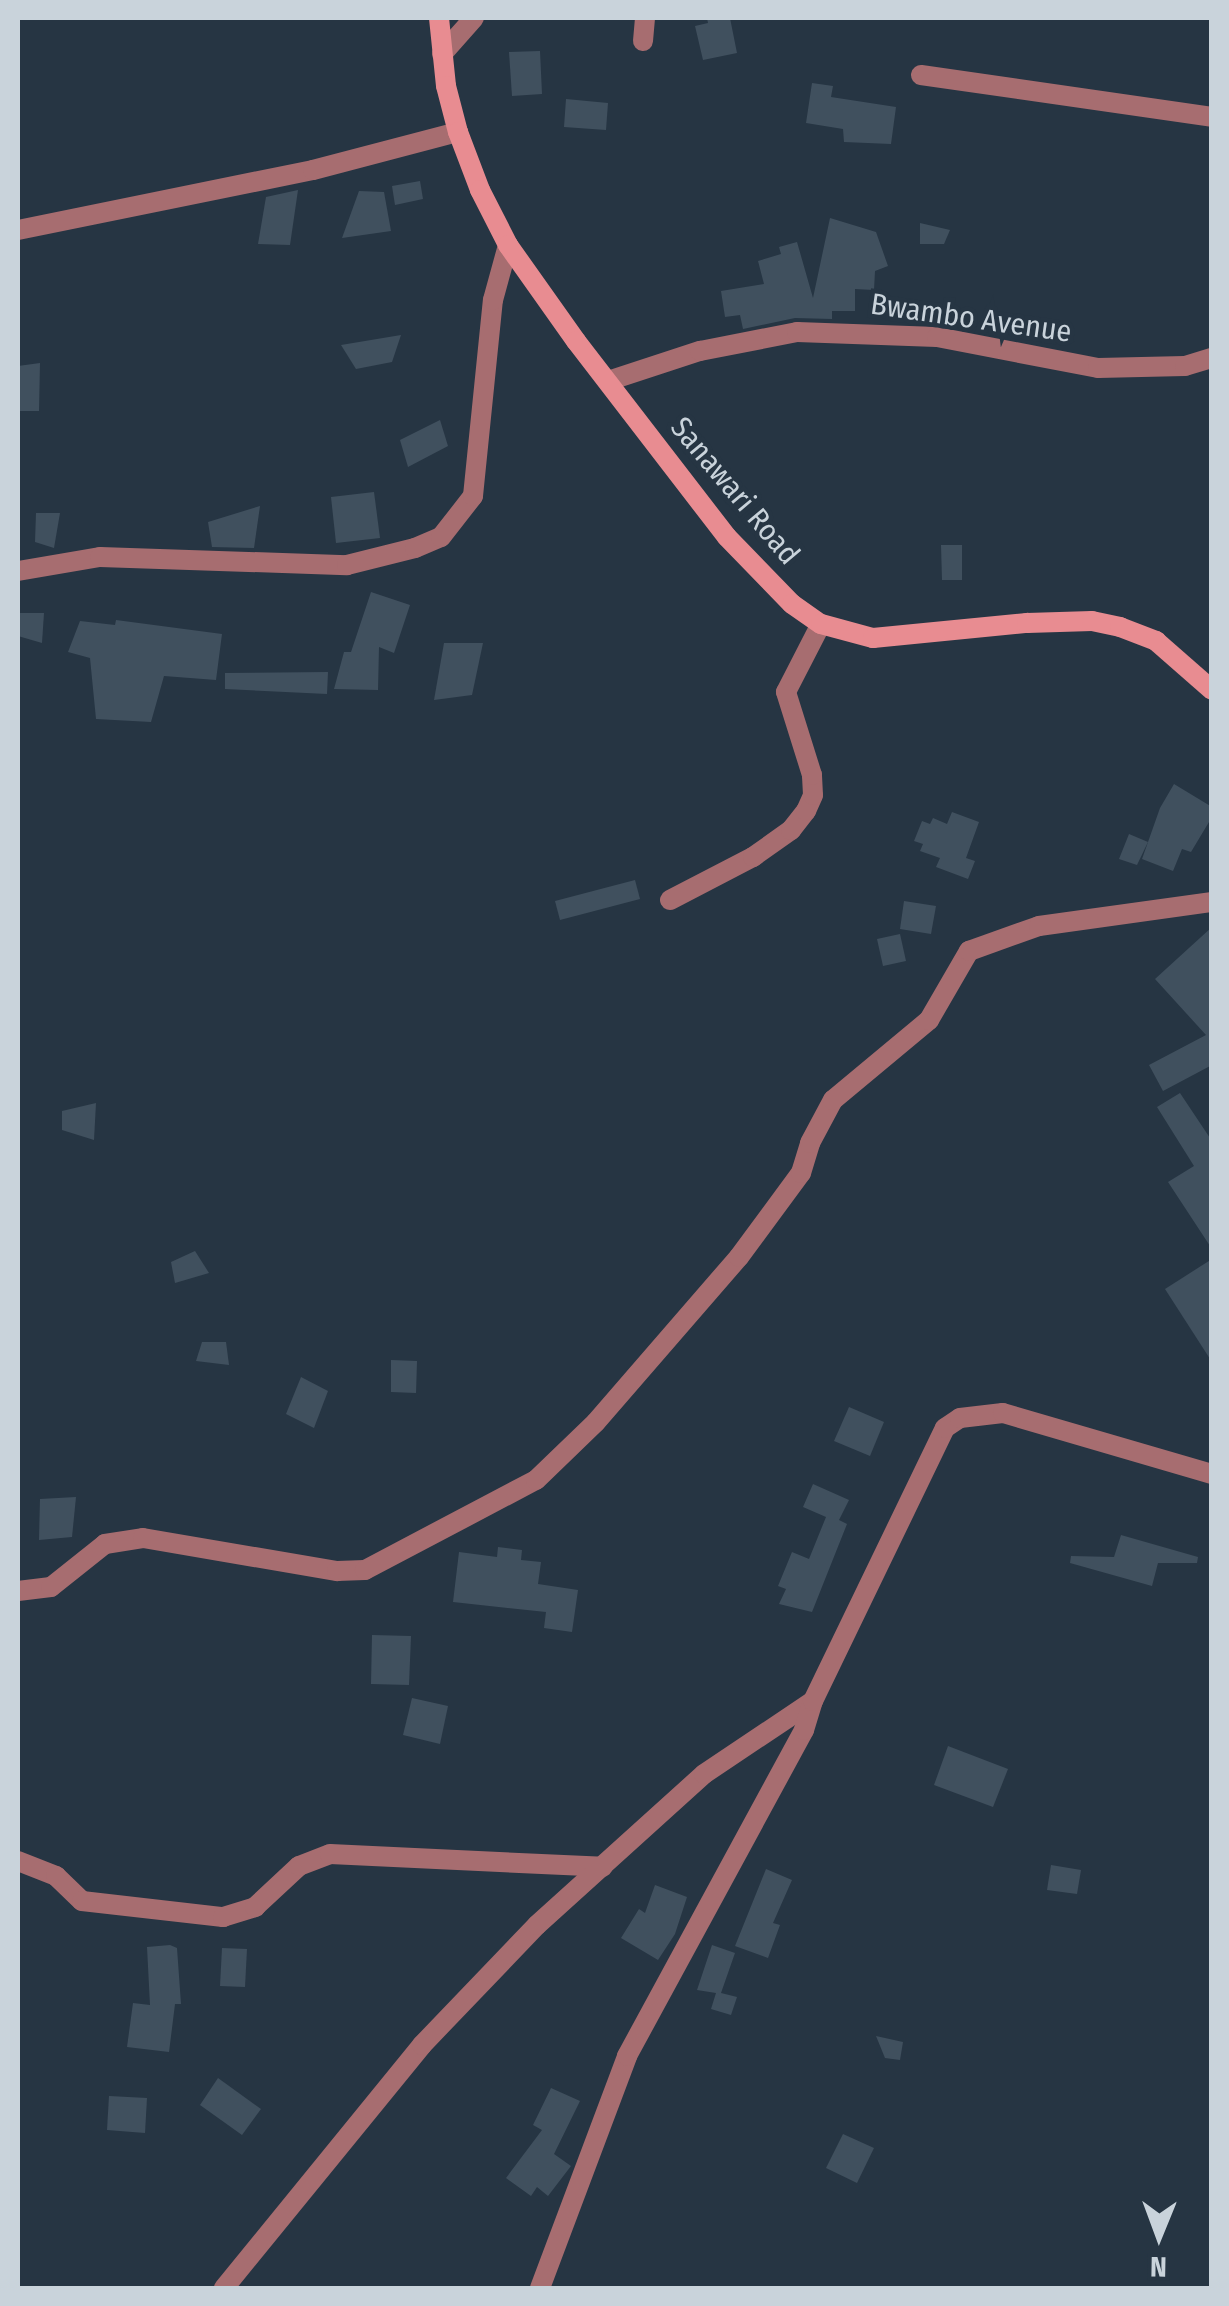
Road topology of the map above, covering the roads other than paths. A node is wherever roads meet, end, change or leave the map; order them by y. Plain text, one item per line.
1 (440, 18) edge
2 (474, 18) edge
3 (644, 18) edge
4 (644, 41) dead end
5 (442, 54) junction
6 (920, 74) dead end
7 (1212, 116) edge
8 (458, 132) junction
9 (18, 230) edge
10 (508, 245) junction
11 (1212, 358) edge
12 (608, 381) junction
13 (18, 571) edge
14 (821, 624) junction
15 (1212, 690) edge
16 (670, 900) dead end
17 (1212, 902) edge
18 (1212, 1474) edge
19 (18, 1591) edge
20 (813, 1701) junction
21 (18, 1862) edge
22 (603, 1867) junction
23 (224, 2288) edge
24 (540, 2288) edge

1 - 5 street, Sanawari Road
2 - 5 street
3 - 4 street
5 - 8 street, Sanawari Road
6 - 7 street
8 - 9 street
8 - 10 street, Sanawari Road
10 - 12 street, Sanawari Road
10 - 13 street
11 - 12 street, Bwambo Avenue
12 - 14 street, Sanawari Road
14 - 15 street, Sanawari Road
14 - 16 street
17 - 19 street
18 - 20 street
20 - 22 street
20 - 24 street
21 - 22 street
22 - 23 street

